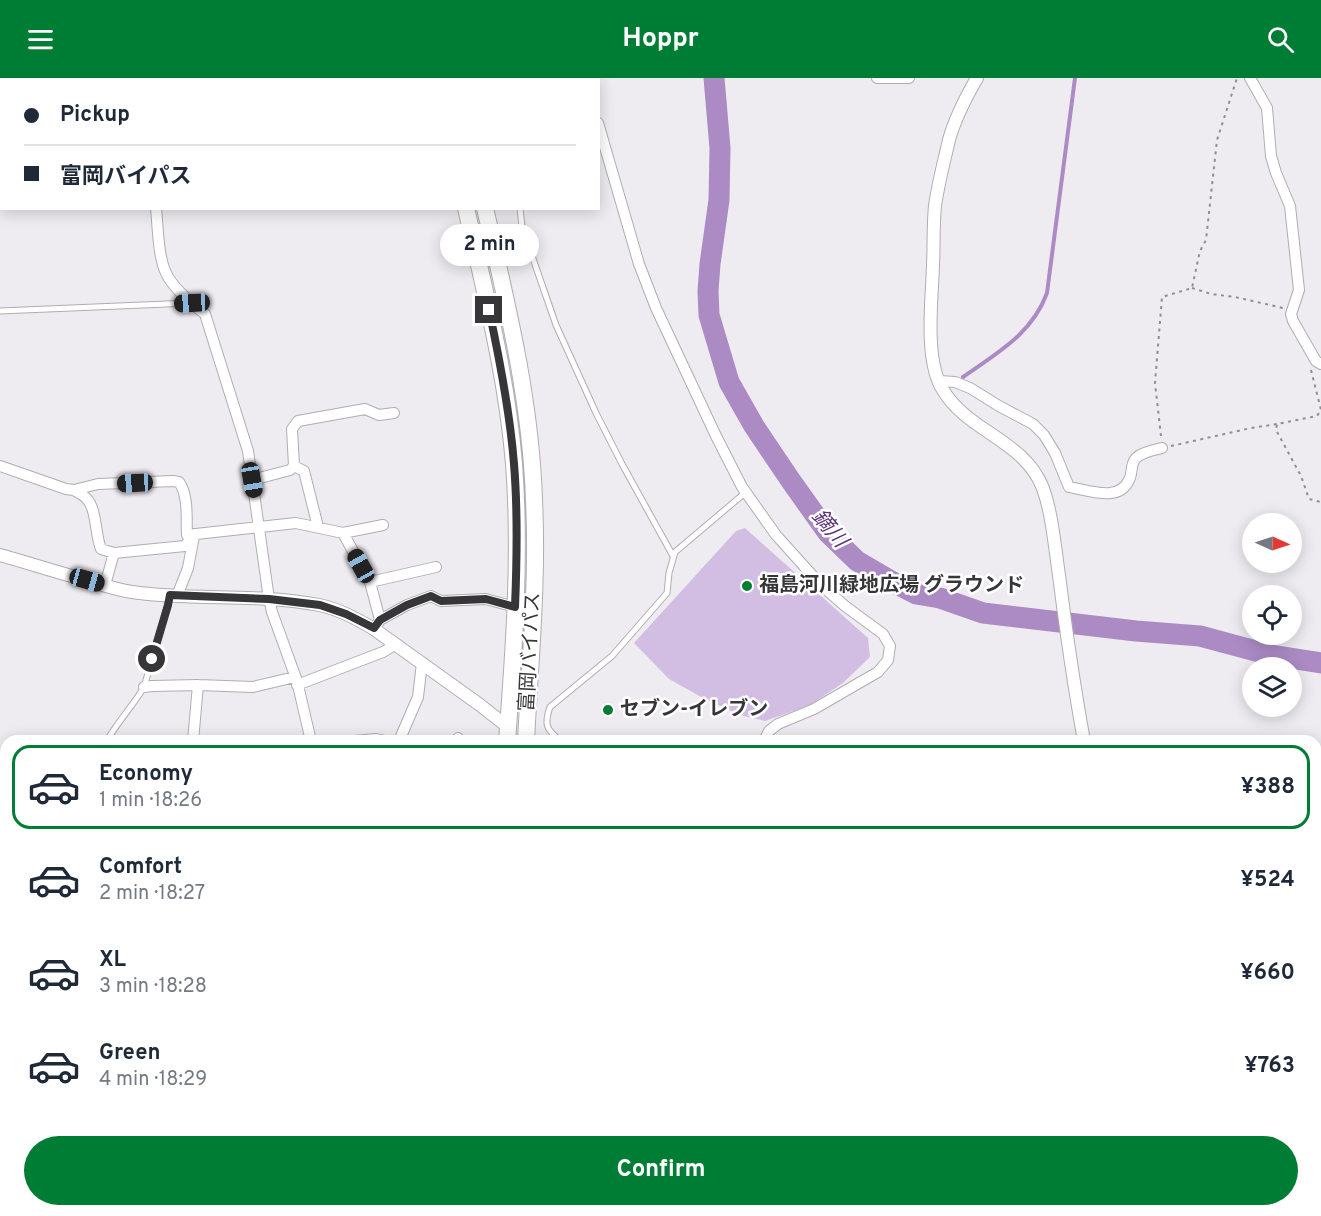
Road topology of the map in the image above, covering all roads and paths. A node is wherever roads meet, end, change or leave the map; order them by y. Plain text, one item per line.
1 (877, 78) edge
2 (909, 78) edge
3 (977, 78) edge
4 (1237, 78) edge
5 (1250, 78) edge
6 (600, 130) edge
7 (156, 210) edge
8 (466, 210) edge
9 (485, 210) edge
10 (520, 210) edge
11 (1192, 288) junction
12 (192, 303) junction
13 (1292, 310) junction
14 (0, 311) edge
15 (1319, 362) edge
16 (939, 381) junction
17 (394, 413) dead end
18 (1277, 424) junction
19 (1162, 448) junction
20 (0, 466) edge
21 (294, 466) junction
22 (252, 480) junction
23 (74, 490) junction
24 (746, 492) junction
25 (1321, 502) edge
26 (383, 525) dead end
27 (259, 526) junction
28 (318, 527) junction
29 (343, 533) junction
30 (194, 534) junction
31 (114, 553) junction
32 (0, 555) edge
33 (674, 556) junction
34 (436, 567) dead end
35 (370, 582) junction
36 (105, 585) junction
37 (173, 595) junction
38 (269, 599) junction
39 (515, 607) junction
40 (377, 624) junction
41 (396, 644) junction
42 (422, 663) junction
43 (296, 681) junction
44 (198, 685) junction
45 (144, 687) junction
46 (508, 734) edge
47 (110, 735) edge
48 (193, 735) edge
49 (310, 735) edge
50 (402, 735) edge
51 (526, 735) edge
52 (553, 735) edge
53 (767, 735) edge
54 (1083, 735) edge

1 - 2 street
3 - 16 street
4 - 11 path
5 - 13 street
6 - 24 street
7 - 12 street
8 - 39 highway, 富岡バイパス
9 - 51 highway, 富岡バイパス
10 - 33 lane
11 - 13 path
11 - 19 path
12 - 14 lane
12 - 22 street
13 - 15 street
15 - 18 path
16 - 19 street
16 - 54 street
17 - 21 street
18 - 19 path
18 - 25 path
20 - 23 street
21 - 22 street
21 - 28 street
22 - 27 street
23 - 30 street
23 - 31 street
24 - 33 lane
24 - 53 street
26 - 29 street
27 - 28 street
27 - 30 street
27 - 38 street
28 - 29 street
29 - 35 street
30 - 31 street
30 - 37 street
31 - 36 street
32 - 36 street
33 - 52 lane
34 - 35 street
35 - 40 street
36 - 37 street
37 - 38 street
37 - 45 lane
38 - 40 street
38 - 43 street
39 - 40 street
39 - 46 highway, 富岡バイパス
40 - 41 street
41 - 42 street
41 - 43 street
42 - 46 street
42 - 50 street
43 - 44 street
43 - 49 street
44 - 45 street
44 - 48 street
45 - 47 lane

